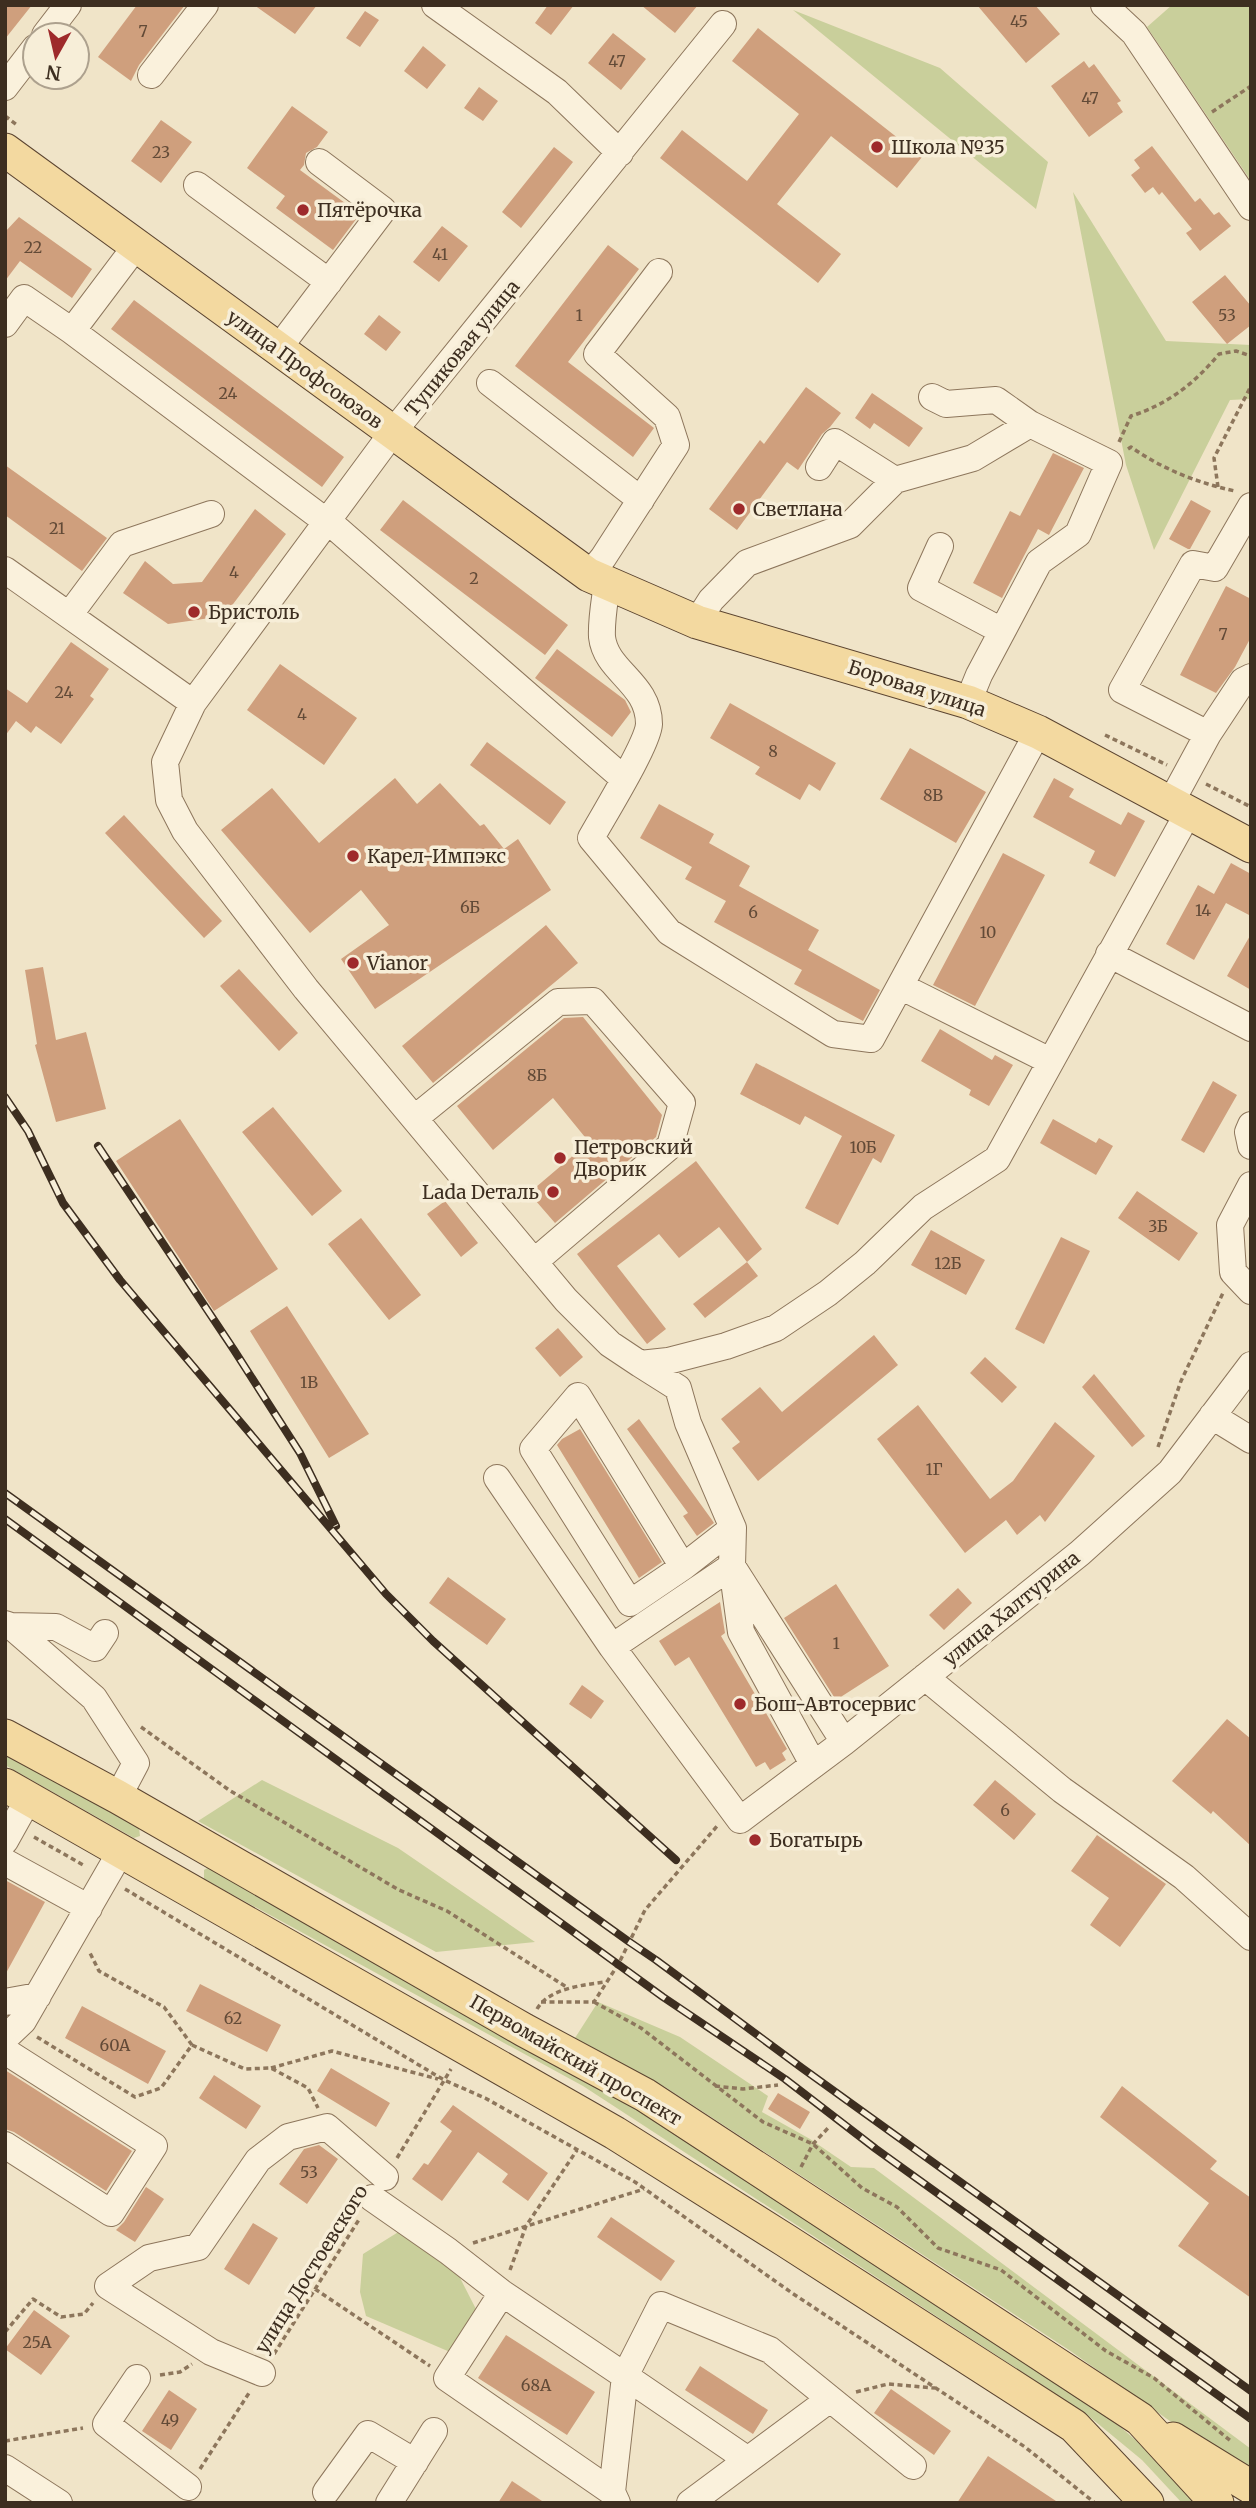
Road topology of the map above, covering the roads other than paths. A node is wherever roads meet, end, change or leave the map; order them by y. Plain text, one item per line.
1 (68, 5) edge
2 (205, 5) edge
3 (435, 5) edge
4 (1104, 5) edge
5 (56, 21) edge
6 (723, 24) dead end
7 (21, 66) edge
8 (151, 75) dead end
9 (5, 87) edge
10 (5, 149) edge
11 (620, 153) junction
12 (319, 162) dead end
13 (197, 185) dead end
14 (1251, 207) edge
15 (136, 246) junction
16 (659, 272) dead end
17 (329, 282) junction
18 (5, 324) edge
19 (72, 331) junction
20 (278, 349) junction
21 (490, 383) dead end
22 (932, 397) dead end
23 (1030, 424) junction
24 (393, 432) junction
25 (818, 467) dead end
26 (895, 480) junction
27 (1245, 499) edge
28 (641, 500) junction
29 (211, 514) dead end
30 (328, 521) junction
31 (940, 546) dead end
32 (5, 570) edge
33 (598, 579) junction
34 (70, 614) junction
35 (697, 622) junction
36 (1002, 631) junction
37 (1251, 677) edge
38 (968, 702) junction
39 (193, 703) junction
40 (1038, 732) junction
41 (1208, 734) junction
42 (624, 779) junction
43 (1179, 808) junction
44 (1251, 846) edge
45 (1109, 954) junction
46 (900, 986) junction
47 (1251, 1028) edge
48 (1049, 1061) junction
49 (415, 1118) junction
50 (1251, 1125) edge
51 (1251, 1146) edge
52 (1251, 1185) edge
53 (534, 1262) junction
54 (1242, 1281) edge
55 (640, 1364) junction
56 (1251, 1365) edge
57 (1212, 1416) junction
58 (1251, 1440) edge
59 (497, 1478) dead end
60 (733, 1528) junction
61 (732, 1566) junction
62 (683, 1567) junction
63 (8, 1625) edge
64 (106, 1633) dead end
65 (612, 1647) junction
66 (925, 1677) junction
67 (5, 1736) edge
68 (844, 1742) junction
69 (813, 1764) junction
70 (118, 1797) junction
71 (13, 1812) edge
72 (178, 1831) junction
73 (5, 1862) edge
74 (113, 1864) junction
75 (158, 1871) junction
76 (83, 1918) junction
77 (1251, 1937) edge
78 (38, 1996) junction
79 (5, 2002) edge
80 (5, 2038) edge
81 (5, 2051) edge
82 (5, 2145) edge
83 (502, 2293) junction
84 (262, 2372) road end
85 (625, 2376) junction
86 (138, 2378) road end
87 (830, 2399) junction
88 (1140, 2418) junction
89 (434, 2431) dead end
90 (748, 2460) junction
91 (415, 2462) junction
92 (913, 2466) dead end
93 (5, 2468) edge
94 (188, 2487) road end
95 (1251, 2487) edge
96 (326, 2492) dead end
97 (615, 2497) edge
98 (59, 2503) edge
99 (389, 2503) edge
100 (690, 2503) edge
101 (1147, 2503) edge
102 (1217, 2503) edge

1 - 5 street
2 - 8 street
3 - 11 street
4 - 14 street
6 - 11 street, Тупиковая улица
7 - 9 street
10 - 15 main road, улица Профсоюзов
11 - 24 street, Тупиковая улица
12 - 17 street
13 - 17 street
15 - 19 street
15 - 20 main road, улица Профсоюзов
16 - 28 street
17 - 20 street
18 - 19 street
19 - 30 street
20 - 24 main road, улица Профсоюзов
21 - 28 street
22 - 23 street
23 - 26 street
23 - 36 street
24 - 30 street, Тупиковая улица
24 - 33 main road, улица Профсоюзов
25 - 26 street
26 - 35 street
27 - 41 street
28 - 33 street
29 - 34 street
30 - 39 street, Тупиковая улица
30 - 42 street
31 - 36 street
32 - 34 street
33 - 35 main road, Боровая улица
33 - 42 street
34 - 39 street
35 - 38 main road, Боровая улица
36 - 38 street
37 - 41 street
38 - 40 main road, Боровая улица
39 - 49 street, Тупиковая улица
40 - 43 main road, Боровая улица
40 - 46 street
41 - 43 street
42 - 46 street
43 - 44 main road, Боровая улица
43 - 45 street
45 - 47 street
45 - 48 street
46 - 48 street
48 - 55 street
49 - 53 street, Тупиковая улица
49 - 53 street
50 - 51 street
52 - 54 street
53 - 55 street, Тупиковая улица
55 - 60 street, Тупиковая улица
56 - 57 street, улица Халтурина
57 - 58 street
57 - 66 street, улица Халтурина
59 - 65 street
60 - 61 street
60 - 62 street
61 - 65 street
61 - 68 street
61 - 69 street
62 - 62 street
63 - 64 street
63 - 70 street
65 - 69 street, улица Халтурина
66 - 68 street, улица Халтурина
66 - 77 street
67 - 70 main road, Первомайский проспект
68 - 69 street, улица Халтурина
70 - 72 main road, Первомайский проспект
71 - 74 main road
72 - 75 main road
72 - 88 main road, Первомайский проспект
73 - 76 street
74 - 75 main road
74 - 76 street
75 - 101 main road
76 - 78 street
78 - 79 street
78 - 80 street
81 - 82 street
83 - 84 street
83 - 85 street
83 - 97 street
85 - 87 street
85 - 90 street
85 - 97 street
86 - 94 street
87 - 90 street
87 - 92 street
88 - 95 main road
88 - 102 main road, Первомайский проспект
89 - 91 street
90 - 100 street
91 - 96 street
91 - 99 street
93 - 98 street

